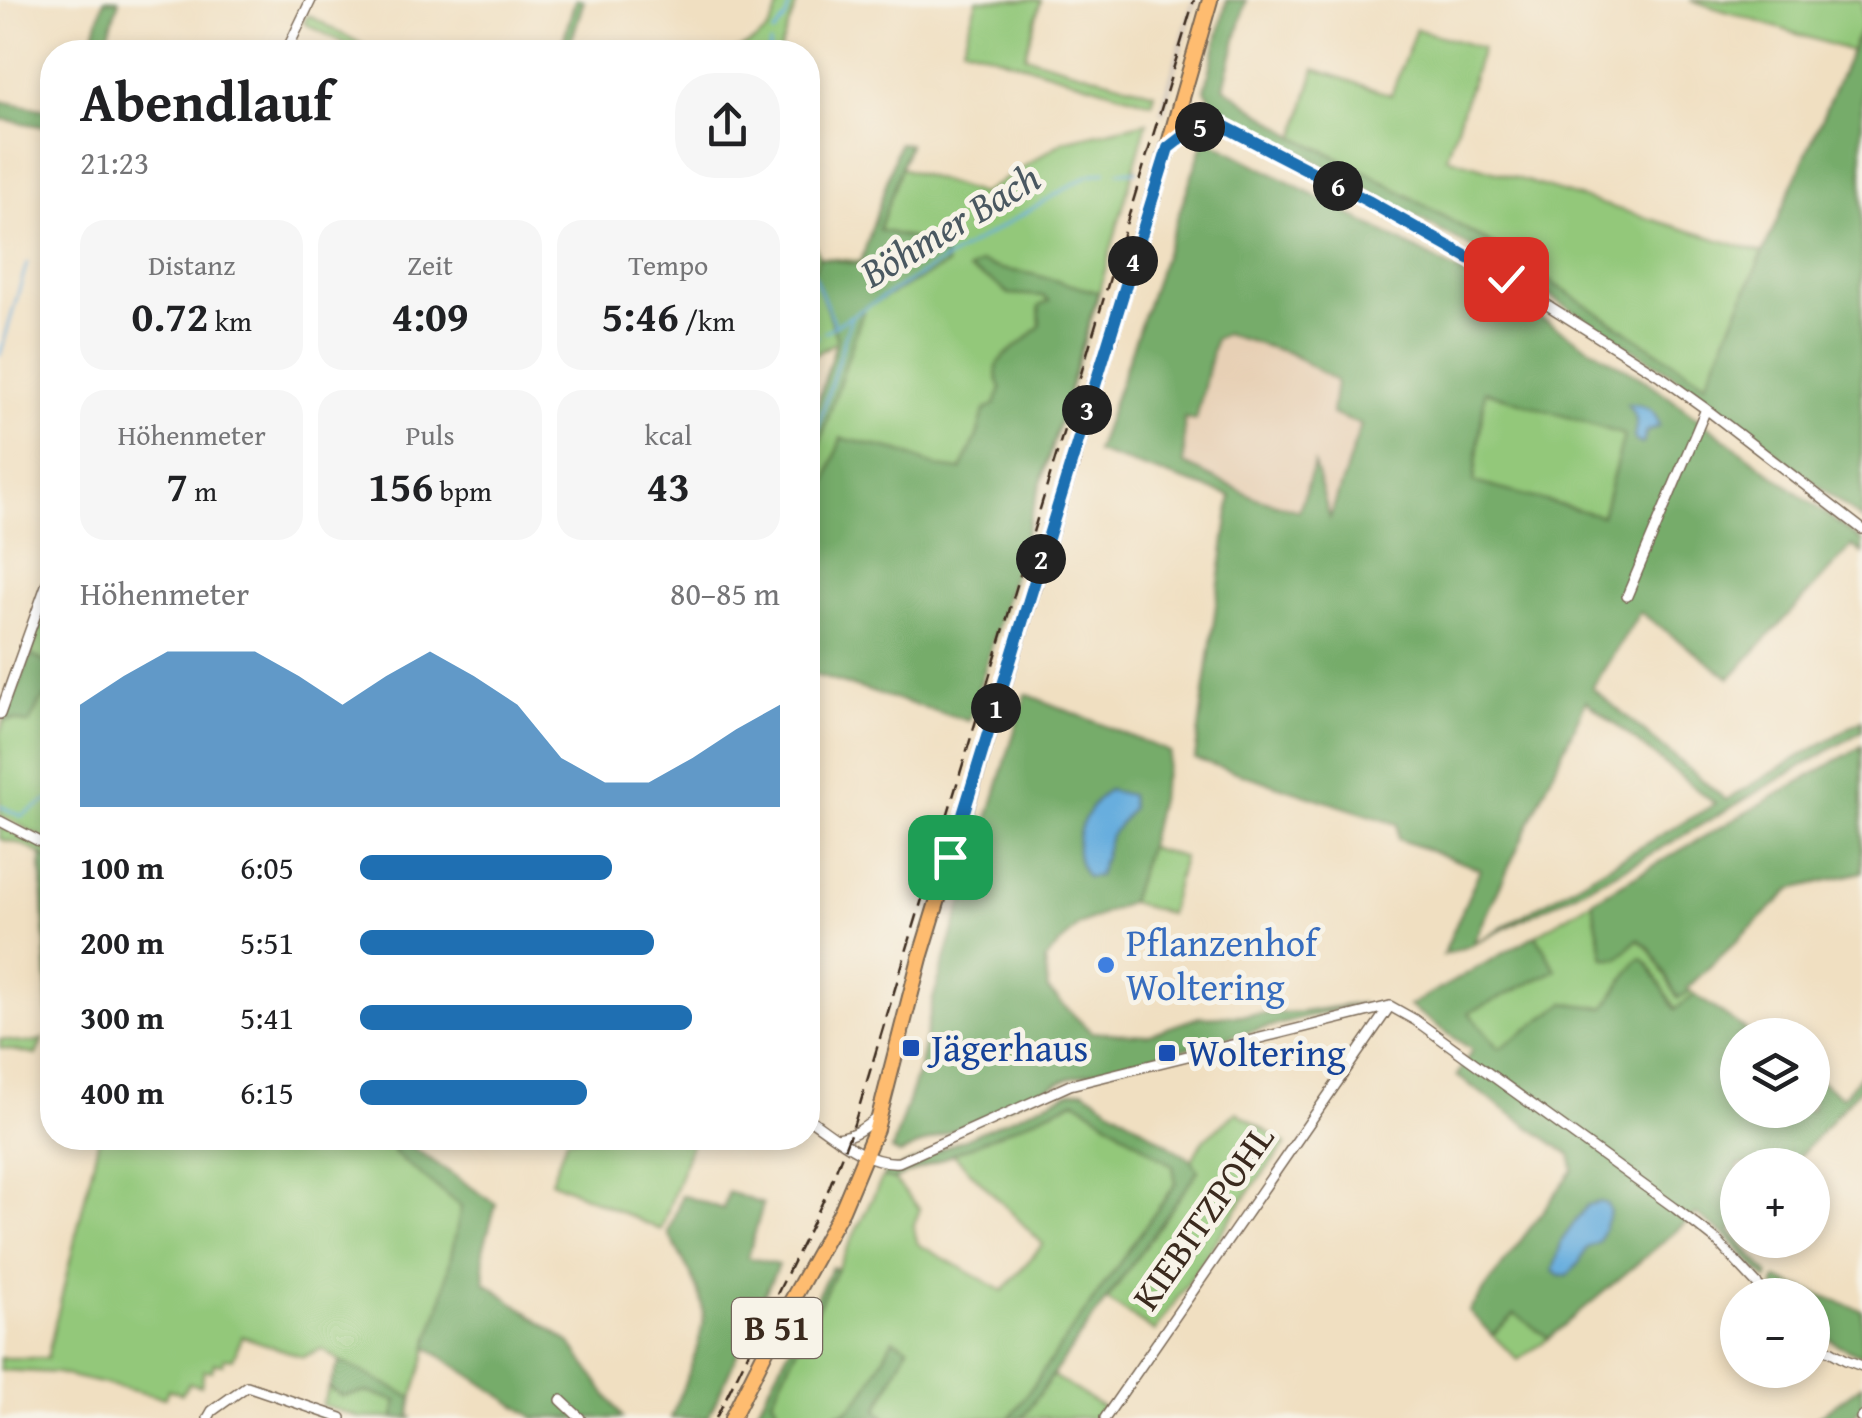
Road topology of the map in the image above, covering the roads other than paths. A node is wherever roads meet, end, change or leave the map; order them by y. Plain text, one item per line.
1 (311, 0) edge
2 (1210, 0) edge
3 (292, 40) edge
4 (1180, 107) junction
5 (1214, 121) junction
6 (1168, 148) junction
7 (1706, 408) junction
8 (1862, 529) edge
9 (1626, 596) dead end
10 (40, 602) edge
11 (0, 714) edge
12 (0, 821) edge
13 (40, 842) edge
14 (1390, 1006) junction
15 (880, 1115) junction
16 (820, 1127) edge
17 (836, 1138) junction
18 (866, 1155) junction
19 (1752, 1278) edge
20 (1830, 1351) edge
21 (1862, 1366) edge
22 (562, 1400) dead end
23 (208, 1418) edge
24 (342, 1418) edge
25 (580, 1418) edge
26 (732, 1418) edge
27 (1105, 1418) edge

1 - 3 street
2 - 4 main road, B 51
4 - 5 street
4 - 6 main road, B 51
5 - 6 street
5 - 7 street
6 - 15 main road, B 51
7 - 8 street
7 - 9 street
10 - 11 street
12 - 13 street
14 - 18 street
14 - 19 street
14 - 27 street, KIEBITZPOHL
15 - 17 street
15 - 18 main road, B 51
16 - 17 street
17 - 18 street
18 - 26 main road, B 51
20 - 21 street
22 - 25 street
23 - 24 street

